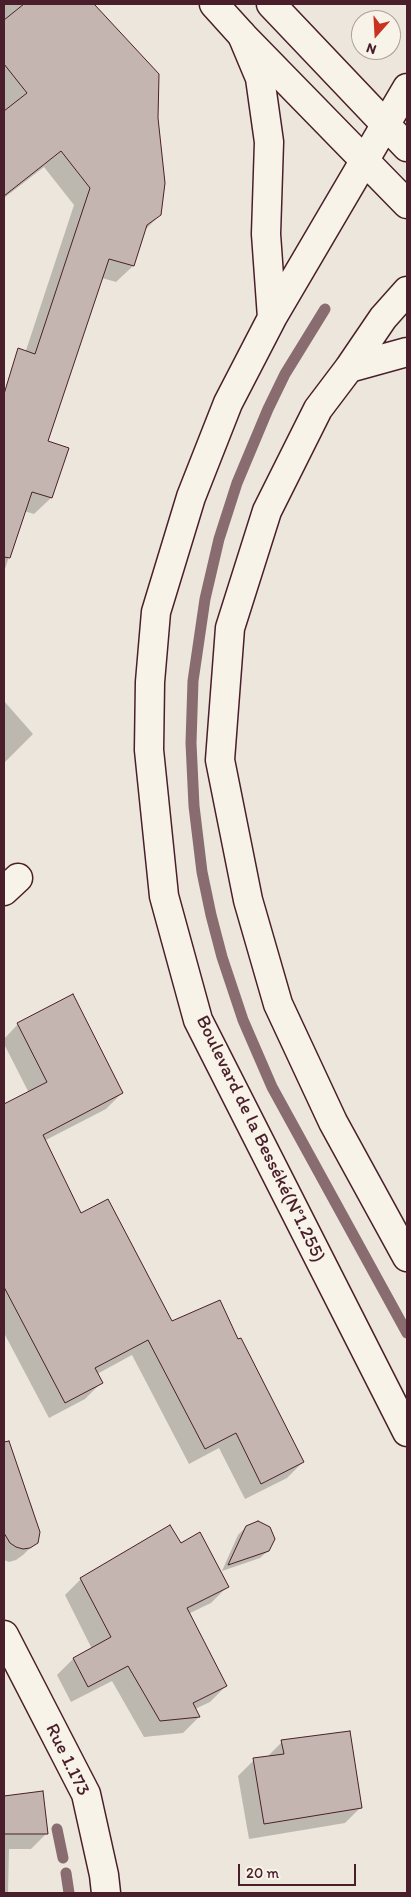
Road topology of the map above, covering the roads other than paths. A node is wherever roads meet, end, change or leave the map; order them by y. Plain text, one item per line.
1 (214, 4) edge
2 (270, 4) edge
3 (242, 35) junction
4 (407, 88) edge
5 (386, 124) junction
6 (407, 147) edge
7 (364, 160) junction
8 (407, 204) edge
9 (407, 291) edge
10 (272, 318) junction
11 (407, 352) edge
12 (349, 368) junction
13 (407, 1257) edge
14 (407, 1432) edge
15 (4, 1635) edge
16 (106, 1893) edge

1 - 3 main road
2 - 5 main road
3 - 7 main road
3 - 10 main road
4 - 5 main road, Boulevard de la Besséké(N°1.255)
5 - 6 main road
5 - 7 main road, Boulevard de la Besséké(N°1.255)
7 - 8 main road
7 - 10 main road, Boulevard de la Besséké(N°1.255)
9 - 12 main road
10 - 14 main road, Boulevard de la Besséké(N°1.255)
11 - 12 main road
12 - 13 main road
15 - 16 main road, Rue 1.173

